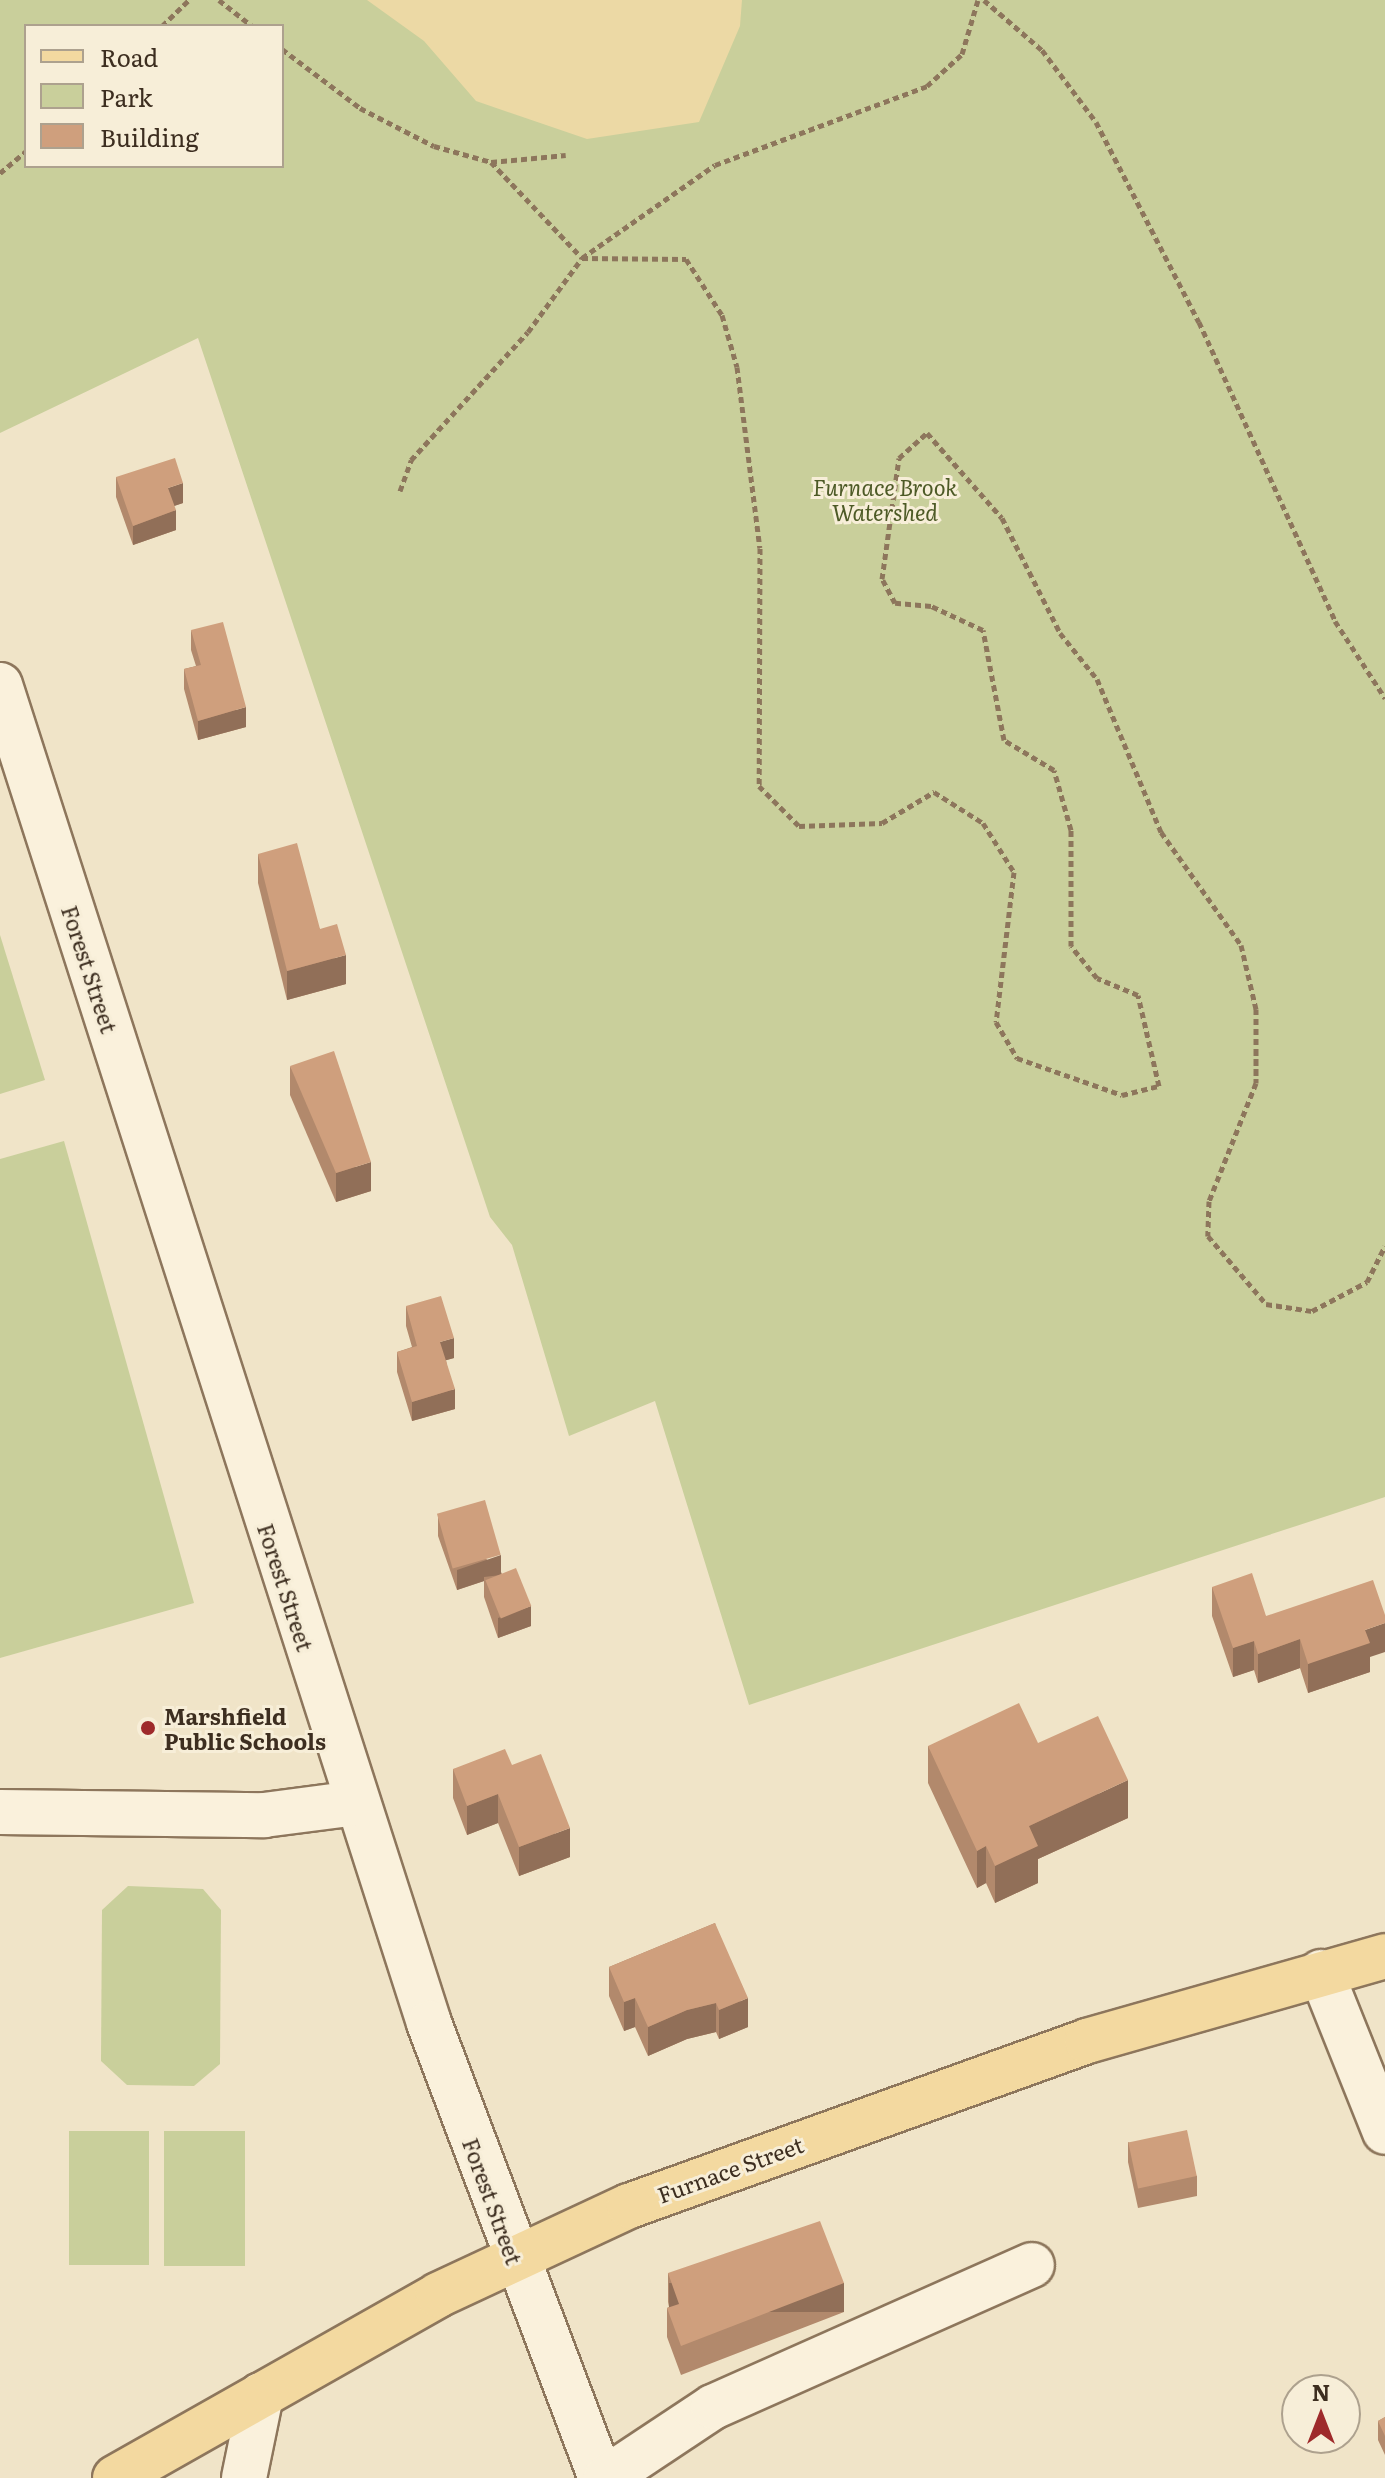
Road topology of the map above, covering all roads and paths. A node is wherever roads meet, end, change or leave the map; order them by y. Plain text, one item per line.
1 (189, 0) edge
2 (219, 0) edge
3 (978, 0) edge
4 (984, 0) edge
5 (164, 24) edge
6 (249, 24) edge
7 (284, 51) edge
8 (24, 153) edge
9 (566, 155) dead end
10 (491, 162) junction
11 (0, 173) edge
12 (582, 258) junction
13 (400, 491) dead end
14 (0, 685) edge
15 (1385, 698) edge
16 (1385, 1246) edge
17 (357, 1803) junction
18 (0, 1812) edge
19 (1385, 1956) edge
20 (1321, 1972) junction
21 (1385, 2132) edge
22 (513, 2256) junction
23 (1032, 2265) dead end
24 (261, 2395) junction
25 (591, 2472) edge
26 (115, 2478) edge
27 (244, 2478) edge

1 - 5 path
2 - 6 path
3 - 12 path
4 - 15 path
7 - 10 path
8 - 11 path
9 - 10 path
10 - 12 path
12 - 13 path
12 - 16 path
14 - 17 street, Forest Street
17 - 18 street
17 - 22 street, Forest Street
19 - 20 main road, Furnace Street
20 - 21 street
20 - 22 main road, Furnace Street
22 - 24 main road, Furnace Street
22 - 25 street, Forest Street
23 - 25 street
24 - 26 main road, Furnace Street
24 - 27 street

